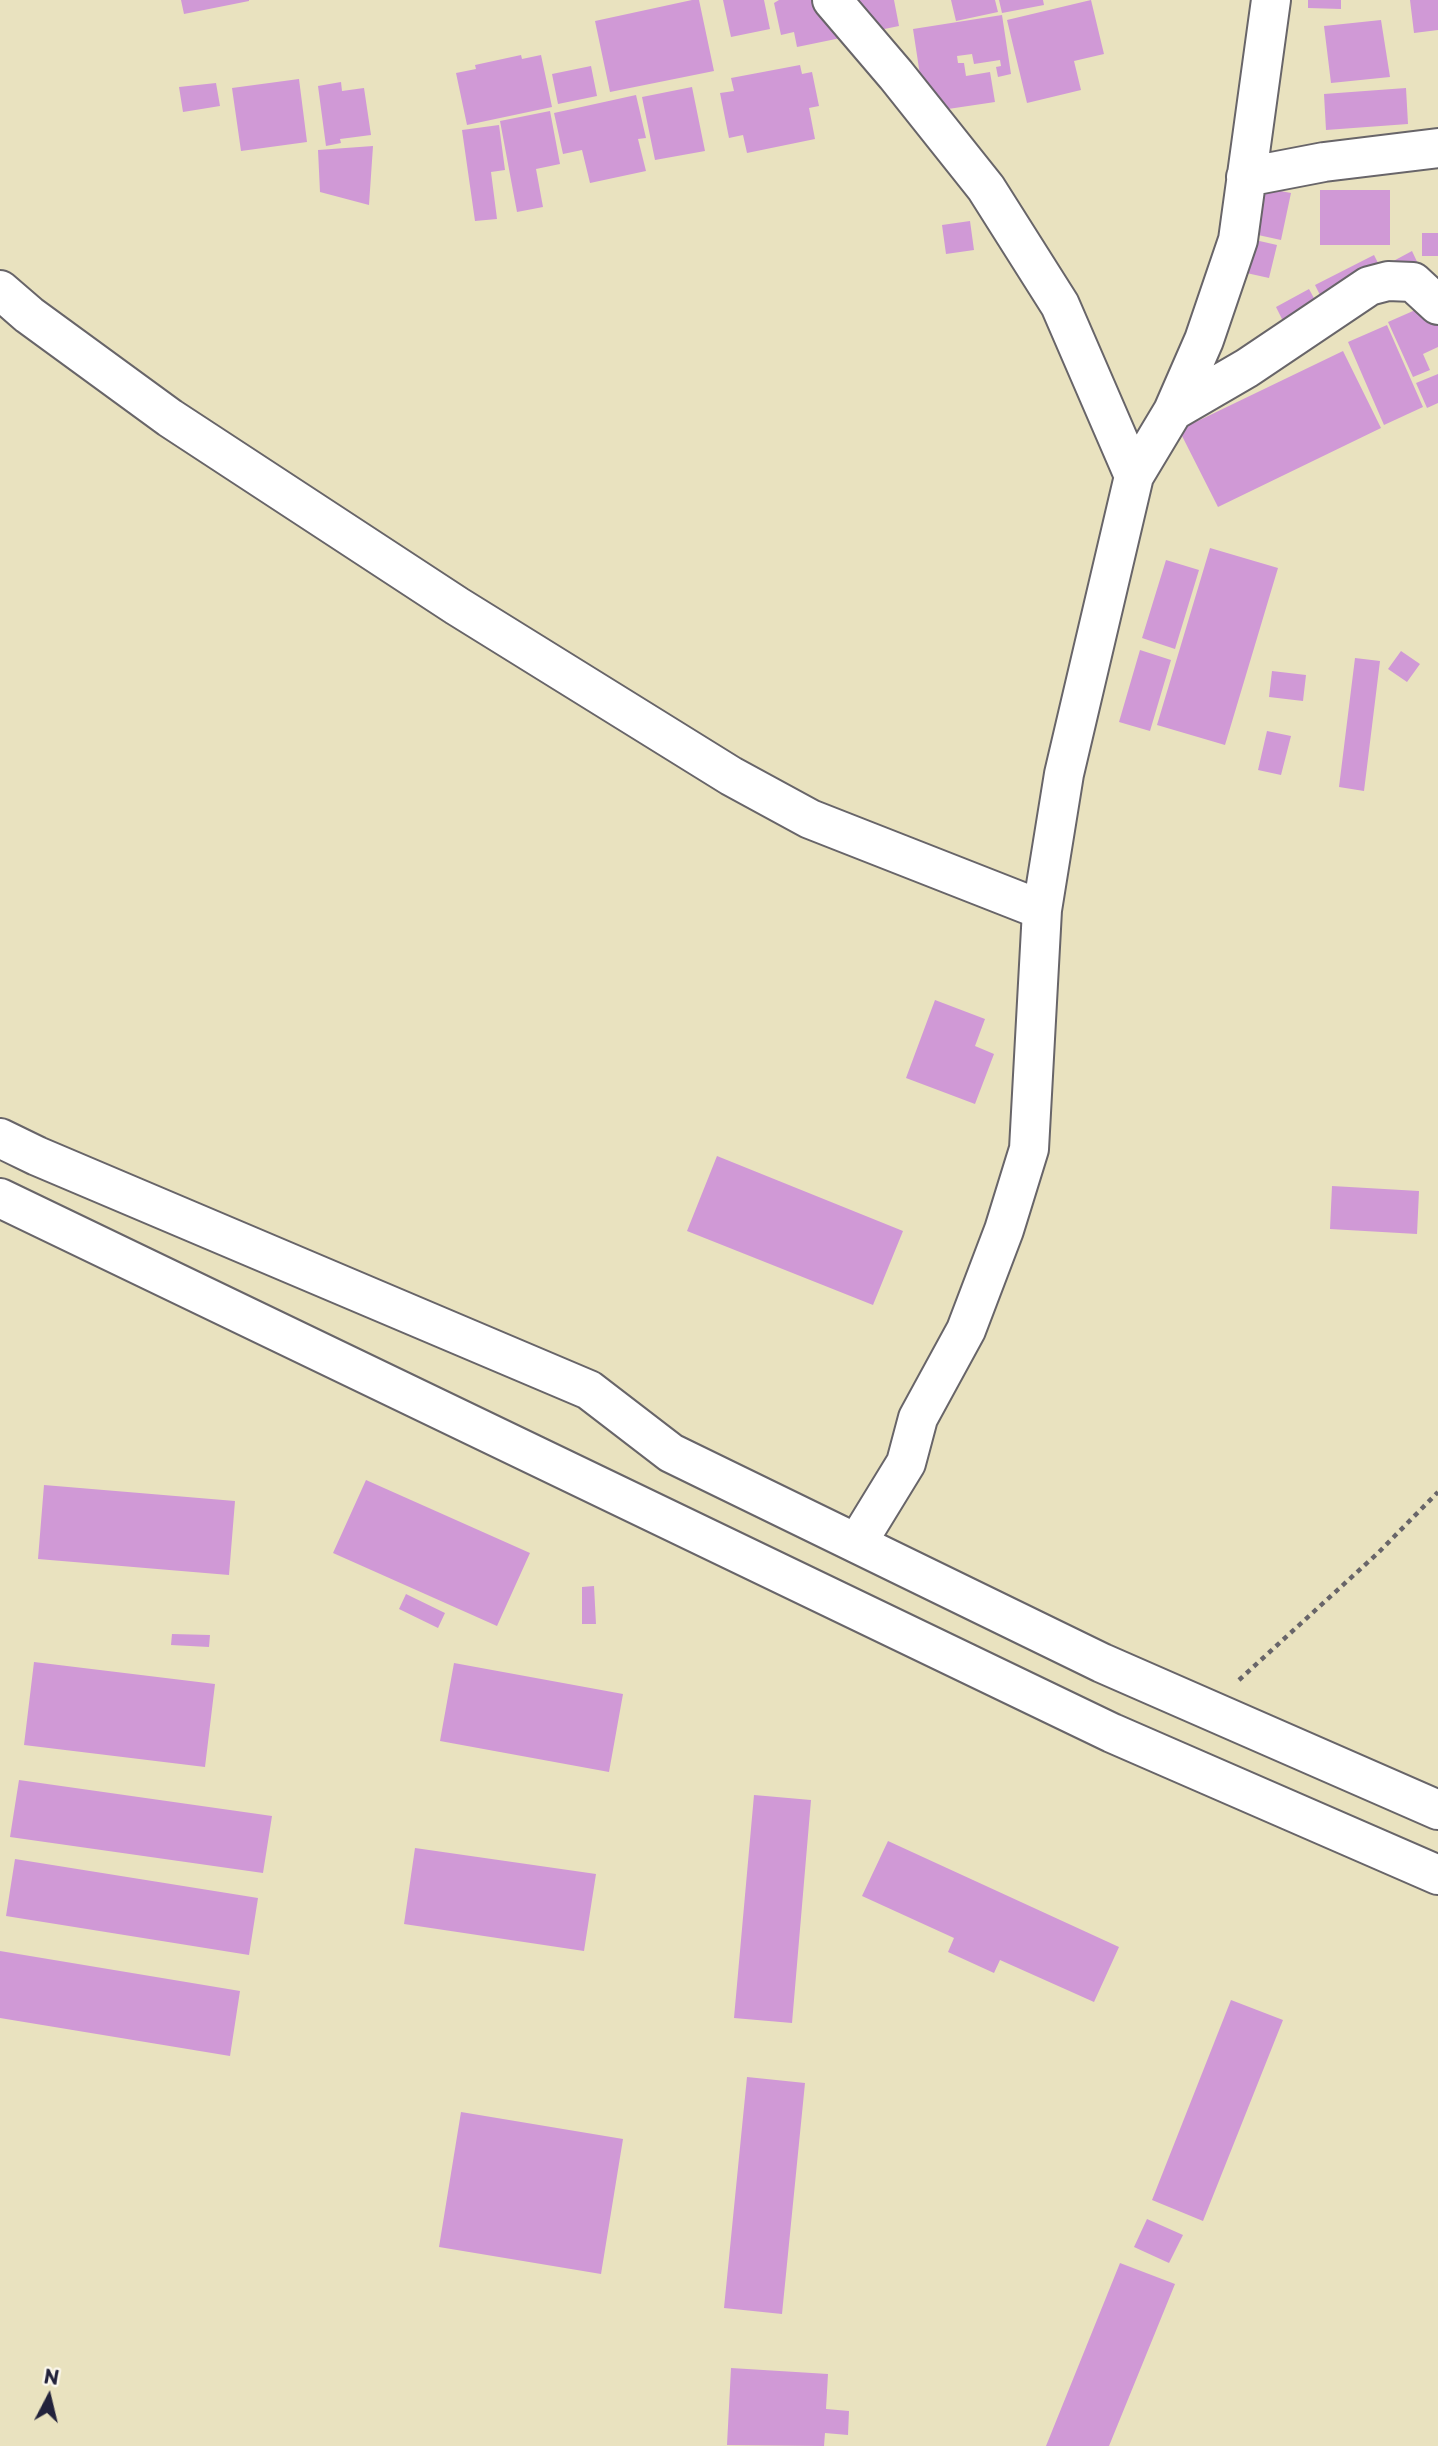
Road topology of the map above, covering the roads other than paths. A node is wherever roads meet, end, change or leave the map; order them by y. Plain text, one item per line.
1 (832, 0) edge
2 (1270, 0) edge
3 (1438, 148) edge
4 (1246, 177) junction
5 (0, 290) edge
6 (1438, 305) edge
7 (1173, 411) junction
8 (1134, 476) junction
9 (1042, 909) junction
10 (0, 1138) edge
11 (0, 1198) edge
12 (857, 1543) junction
13 (1438, 1810) edge
14 (1438, 1875) edge

1 - 8 street
2 - 4 street
3 - 4 street
4 - 7 street
5 - 9 street
6 - 7 street
7 - 8 street
8 - 9 street
9 - 12 street
10 - 12 street
11 - 14 street
12 - 13 street

